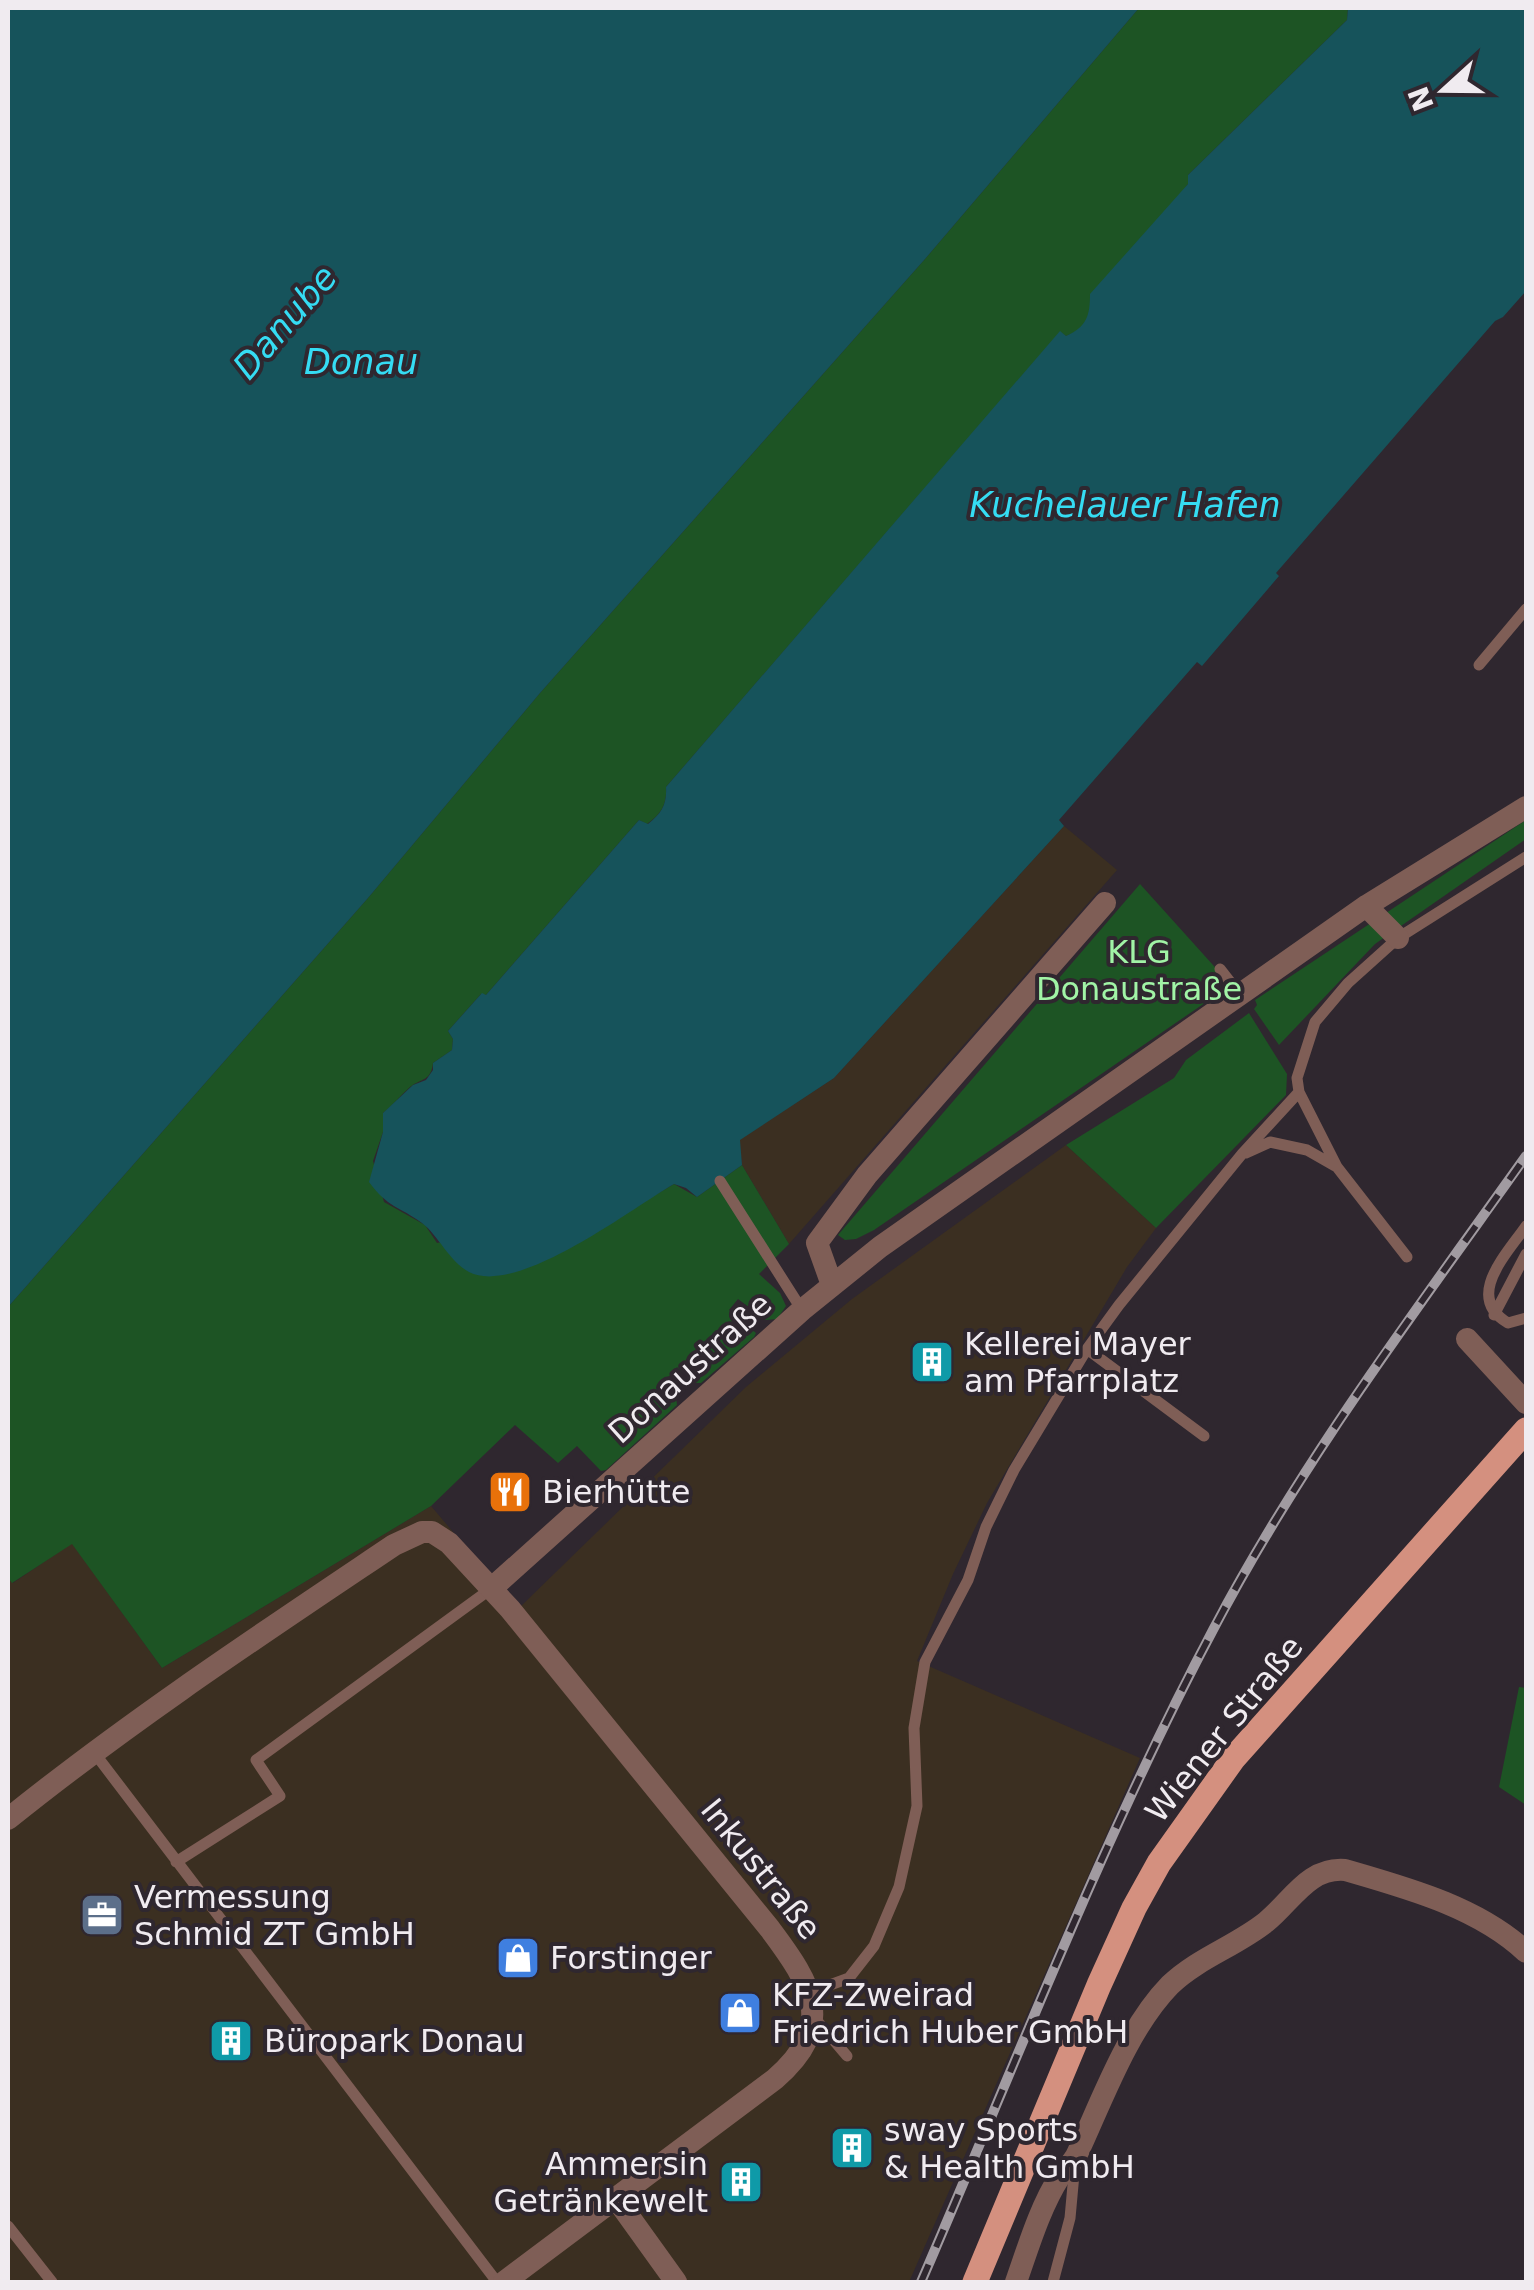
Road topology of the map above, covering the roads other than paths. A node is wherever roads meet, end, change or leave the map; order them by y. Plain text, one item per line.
1 (1526, 609) edge
2 (1479, 665) dead end
3 (1526, 807) edge
4 (1526, 856) edge
5 (1105, 903) dead end
6 (1366, 906) junction
7 (1398, 938) junction
8 (1220, 969) dead end
9 (1240, 996) junction
10 (1300, 1092) junction
11 (1242, 1154) junction
12 (1337, 1167) junction
13 (720, 1181) dead end
14 (1526, 1226) edge
15 (1526, 1254) edge
16 (1406, 1257) dead end
17 (832, 1284) junction
18 (802, 1310) junction
19 (1494, 1315) junction
20 (1524, 1319) edge
21 (1468, 1339) dead end
22 (1088, 1349) junction
23 (1526, 1402) edge
24 (1526, 1430) edge
25 (1204, 1436) dead end
26 (492, 1588) junction
27 (93, 1750) junction
28 (8, 1819) edge
29 (176, 1862) junction
30 (1526, 1952) edge
31 (811, 1992) junction
32 (814, 2016) junction
33 (848, 2056) dead end
34 (1075, 2158) junction
35 (615, 2196) junction
36 (8, 2226) edge
37 (52, 2282) edge
38 (500, 2282) edge
39 (676, 2282) edge
40 (975, 2282) edge
41 (1016, 2282) edge
42 (1053, 2282) edge

1 - 2 lane
3 - 6 street, Donaustraße
4 - 7 lane
5 - 17 street
6 - 7 street
6 - 9 street, Donaustraße
7 - 10 lane
8 - 9 lane
9 - 17 street, Donaustraße
10 - 11 lane
10 - 12 lane
11 - 12 lane
11 - 22 lane
12 - 16 lane
13 - 18 lane
14 - 19 lane
15 - 19 lane
17 - 18 street, Donaustraße
18 - 26 street, Donaustraße
19 - 20 lane
21 - 23 street
22 - 25 lane
22 - 31 lane
24 - 40 main road, Wiener Straße
26 - 27 street
26 - 29 lane
26 - 31 street, Inkustraße
27 - 28 street
27 - 29 lane
29 - 38 lane
30 - 34 street
31 - 32 street, Inkustraße
32 - 33 lane
32 - 35 street
34 - 41 street
34 - 42 lane
35 - 38 street
35 - 39 street
36 - 37 lane

